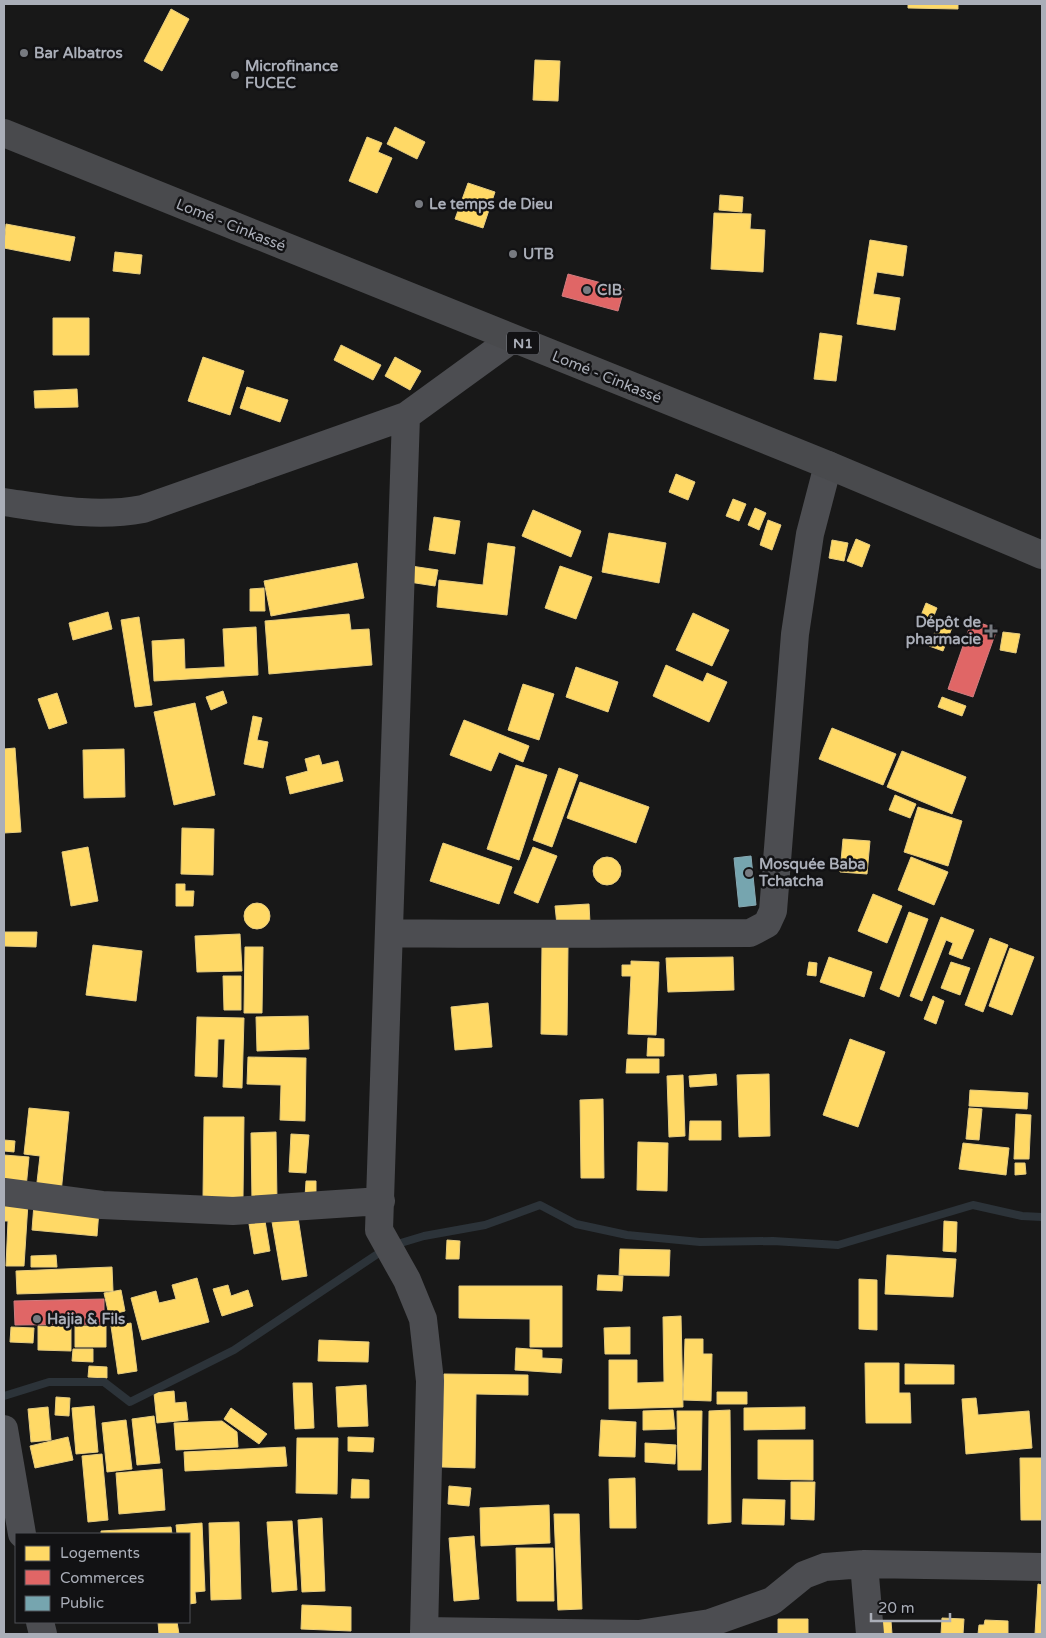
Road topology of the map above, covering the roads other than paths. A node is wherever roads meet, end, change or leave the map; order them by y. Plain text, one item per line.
1 (4, 133) edge
2 (512, 339) junction
3 (406, 416) junction
4 (828, 465) junction
5 (4, 502) edge
6 (1042, 555) edge
7 (390, 933) junction
8 (4, 1192) edge
9 (381, 1202) junction
10 (4, 1429) edge
11 (22, 1533) edge
12 (864, 1564) junction
13 (1042, 1567) edge
14 (424, 1632) edge
15 (870, 1634) edge

1 - 2 highway, Lomé - Cinkassé / N1
2 - 3 street
2 - 4 highway, Lomé - Cinkassé / N1
3 - 5 street
3 - 7 street
4 - 6 highway, Lomé - Cinkassé / N1
4 - 7 street
7 - 9 street
8 - 9 street
9 - 14 street
10 - 11 street
12 - 13 street
12 - 14 street
12 - 15 street

